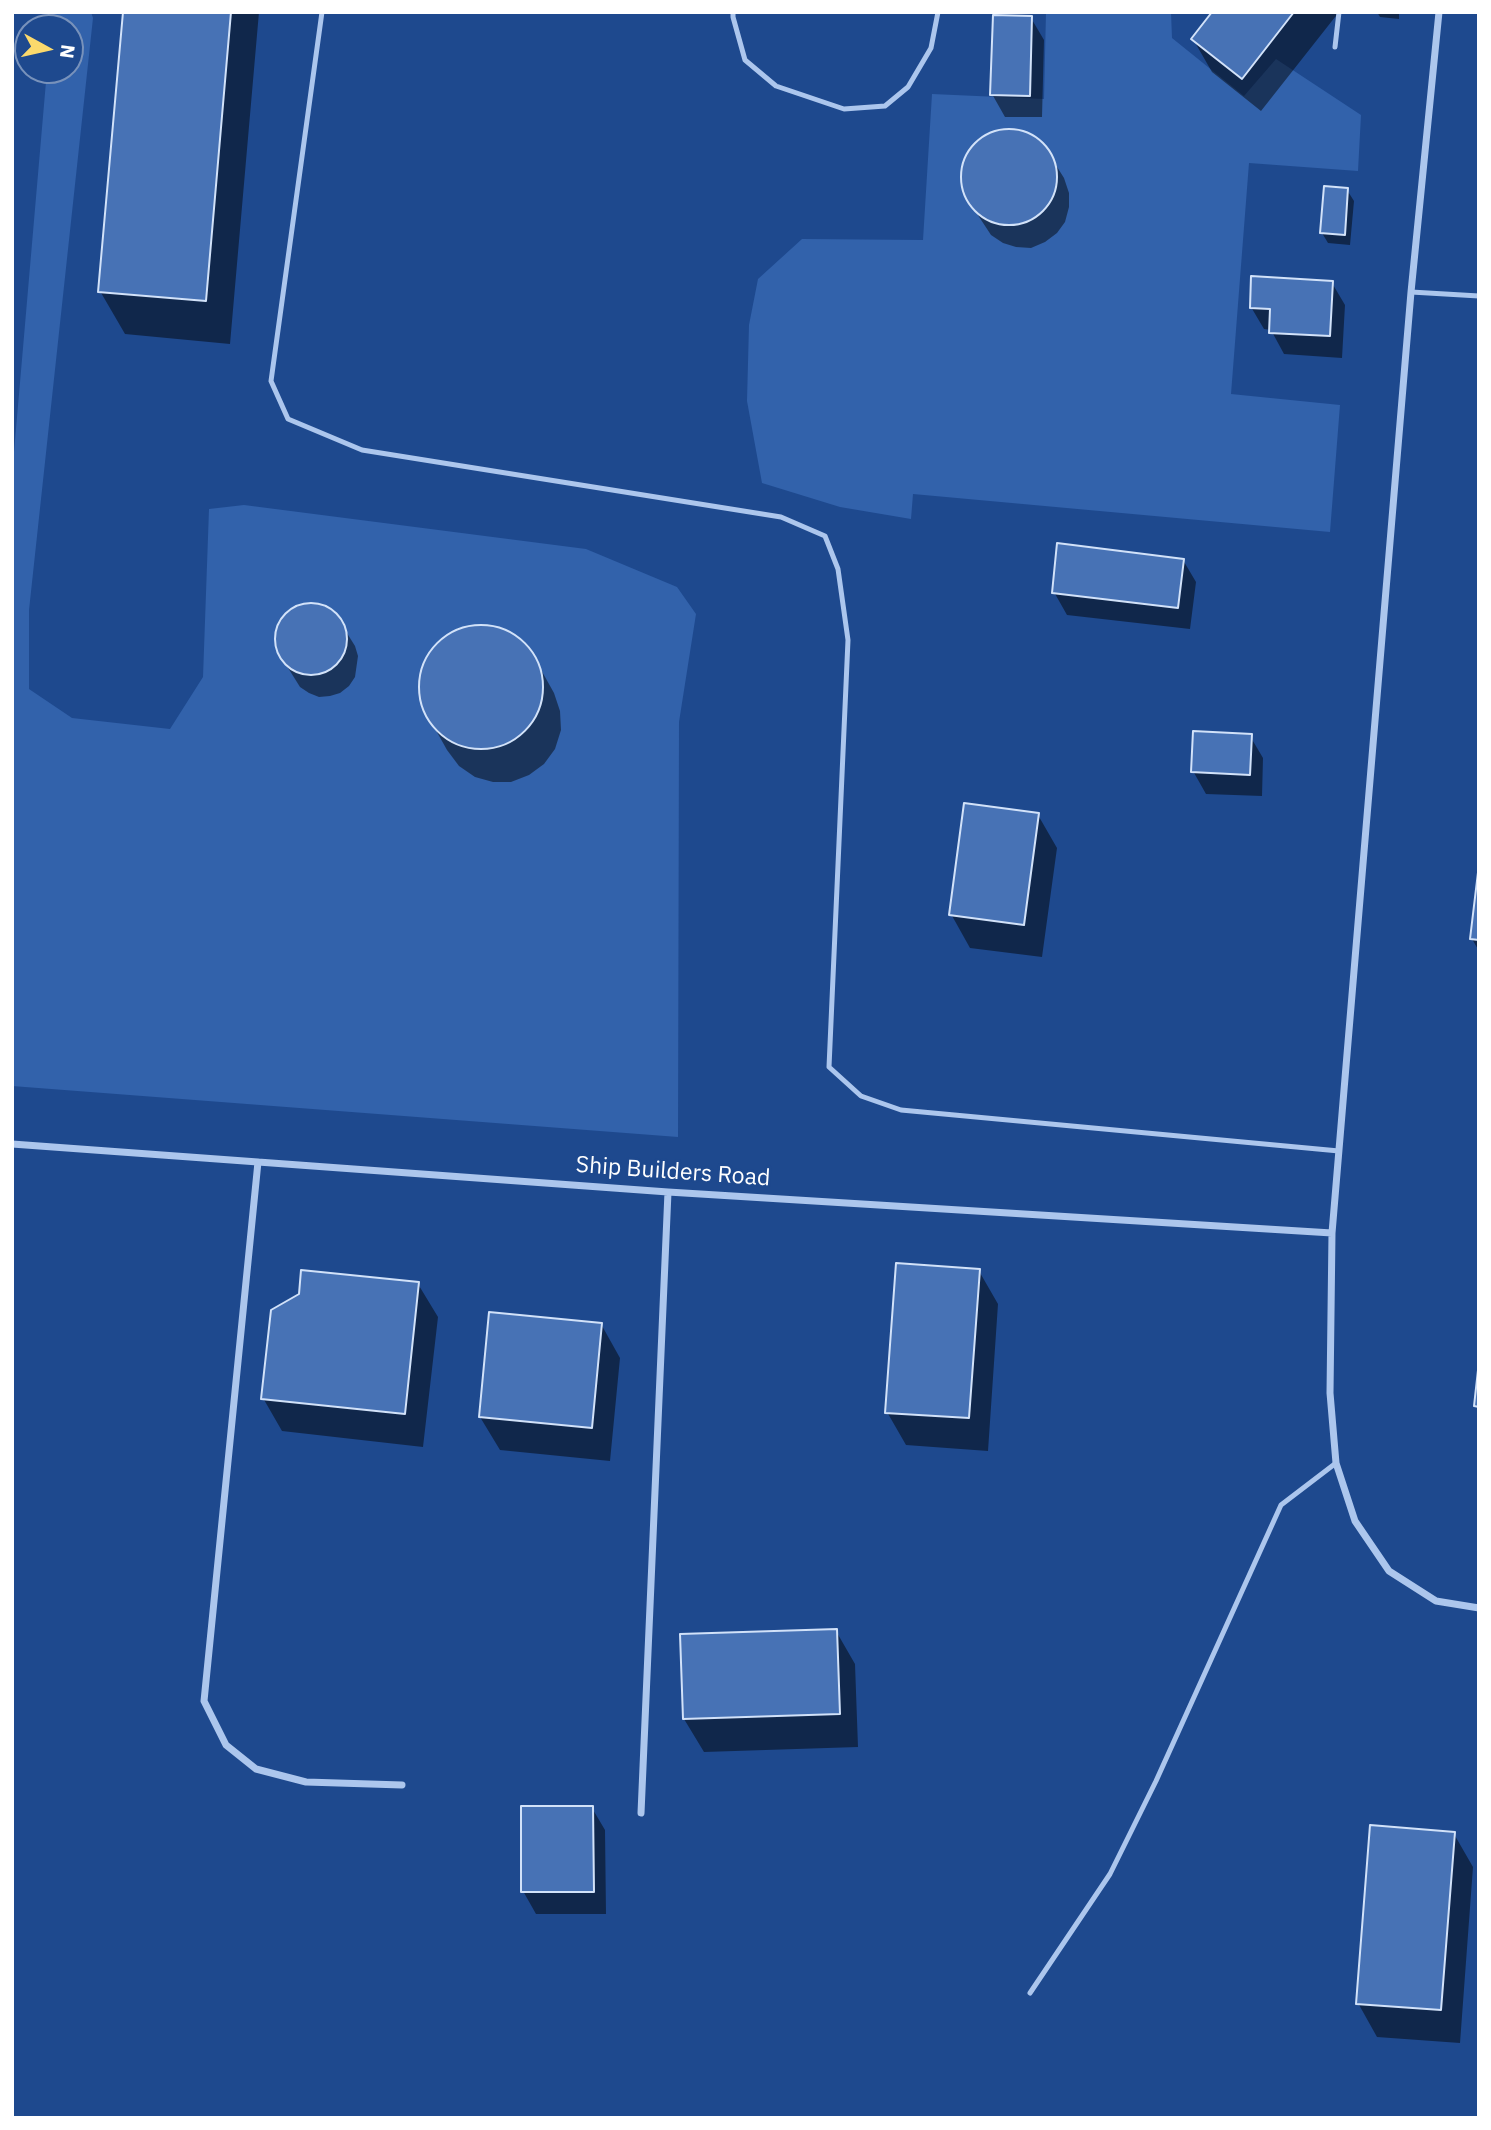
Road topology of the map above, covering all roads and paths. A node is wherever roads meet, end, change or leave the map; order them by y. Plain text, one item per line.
1 (321, 12) edge
2 (733, 12) edge
3 (938, 12) edge
4 (1339, 12) edge
5 (1439, 12) edge
6 (1335, 47) dead end
7 (1411, 292) junction
8 (1479, 296) edge
9 (12, 1144) edge
10 (1339, 1151) junction
11 (258, 1161) junction
12 (668, 1192) junction
13 (1332, 1233) junction
14 (1336, 1463) junction
15 (1479, 1608) edge
16 (402, 1785) dead end
17 (640, 1813) dead end
18 (1030, 1993) dead end

1 - 10 lane
2 - 3 lane
4 - 6 lane
5 - 7 street
7 - 8 lane
7 - 10 street
9 - 11 street, Ship Builders Road
10 - 13 street
11 - 12 street, Ship Builders Road
11 - 16 street
12 - 13 street, Ship Builders Road
12 - 17 street
13 - 14 street
14 - 15 street
14 - 18 lane

